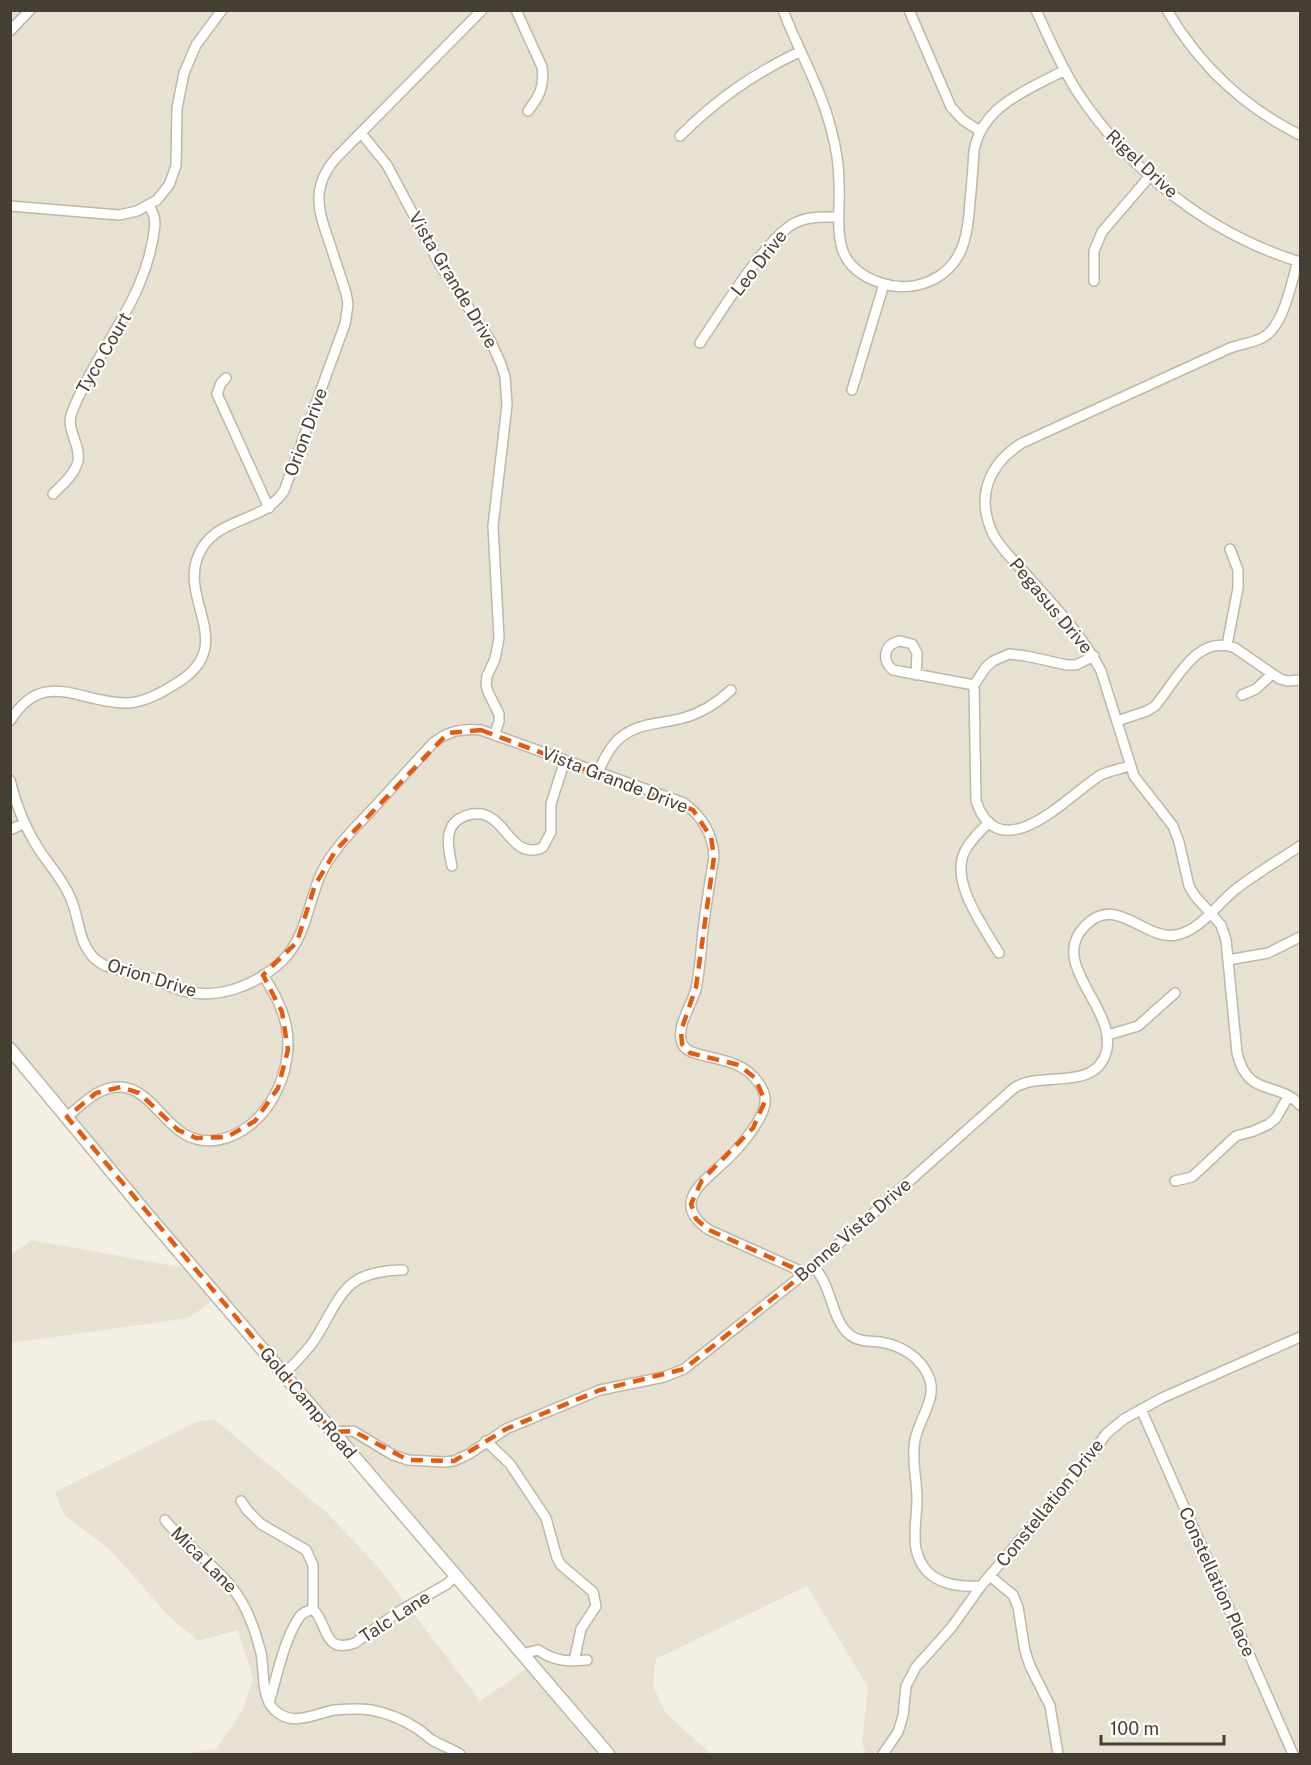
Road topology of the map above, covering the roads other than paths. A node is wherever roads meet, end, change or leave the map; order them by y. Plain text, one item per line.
1 (30, 10) edge
2 (222, 10) edge
3 (482, 10) edge
4 (516, 10) edge
5 (783, 10) edge
6 (909, 10) edge
7 (1036, 10) edge
8 (1167, 10) edge
9 (10, 31) edge
10 (801, 51) junction
11 (1065, 70) junction
12 (528, 111) dead end
13 (980, 131) junction
14 (361, 133) junction
15 (1300, 135) edge
16 (680, 136) dead end
17 (1149, 177) junction
18 (10, 206) edge
19 (149, 206) junction
20 (838, 217) junction
21 (1299, 262) edge
22 (1094, 281) dead end
23 (884, 284) junction
24 (699, 342) dead end
25 (226, 378) dead end
26 (852, 390) dead end
27 (53, 494) dead end
28 (269, 508) junction
29 (1230, 549) dead end
30 (1227, 645) junction
31 (1094, 656) junction
32 (916, 675) dead end
33 (1271, 675) junction
34 (1300, 680) edge
35 (974, 685) junction
36 (731, 690) dead end
37 (1242, 694) dead end
38 (10, 721) edge
39 (1117, 721) junction
40 (495, 734) junction
41 (565, 760) junction
42 (1130, 765) junction
43 (598, 772) junction
44 (10, 780) edge
45 (989, 822) junction
46 (25, 823) junction
47 (10, 830) edge
48 (1300, 846) edge
49 (452, 866) dead end
50 (1210, 912) junction
51 (1300, 937) edge
52 (999, 953) dead end
53 (1228, 960) junction
54 (262, 975) junction
55 (1175, 993) dead end
56 (1108, 1035) junction
57 (10, 1049) edge
58 (1288, 1097) junction
59 (1300, 1105) edge
60 (66, 1117) junction
61 (1175, 1181) dead end
62 (814, 1266) junction
63 (403, 1270) dead end
64 (805, 1273) junction
65 (1300, 1337) edge
66 (284, 1374) junction
67 (1141, 1409) junction
68 (333, 1432) junction
69 (486, 1442) junction
70 (241, 1501) dead end
71 (165, 1520) dead end
72 (456, 1575) junction
73 (990, 1576) junction
74 (981, 1586) junction
75 (313, 1609) junction
76 (522, 1654) junction
77 (587, 1660) dead end
78 (574, 1661) junction
79 (269, 1703) junction
80 (883, 1754) edge
81 (460, 1755) edge
82 (608, 1755) edge
83 (1058, 1755) edge
84 (1293, 1755) edge

1 - 9 street
2 - 19 street
3 - 14 street, Orion Drive
4 - 12 street
5 - 10 street
6 - 13 street
7 - 11 street, Rigel Drive
8 - 15 street
10 - 16 street
10 - 20 street
11 - 13 street
11 - 17 street, Rigel Drive
13 - 23 street
14 - 28 street, Orion Drive
14 - 40 street, Vista Grande Drive
17 - 21 street, Rigel Drive
17 - 22 street
18 - 19 street
19 - 27 street, Tyco Court
20 - 23 street
20 - 24 street, Leo Drive
21 - 31 street, Pegasus Drive
23 - 26 street
25 - 28 street
28 - 38 street, Orion Drive
29 - 30 street
30 - 33 street
30 - 39 street
31 - 35 street
31 - 39 street, Pegasus Drive
32 - 35 street
33 - 34 street
33 - 37 street
35 - 45 street
36 - 43 street
39 - 42 street, Pegasus Drive
40 - 41 street, Vista Grande Drive
40 - 54 street, Orion Drive
41 - 43 street, Vista Grande Drive
41 - 49 street
42 - 45 street
42 - 50 street, Pegasus Drive
43 - 64 street, Vista Grande Drive
44 - 46 street, Orion Drive
45 - 52 street
46 - 47 street
46 - 54 street, Orion Drive
48 - 50 street
50 - 53 street, Pegasus Drive
50 - 56 street
51 - 53 street
53 - 58 street, Pegasus Drive
54 - 60 street
55 - 56 street
56 - 62 street, Bonne Vista Drive
57 - 60 street, Gold Camp Road
58 - 59 street, Pegasus Drive
58 - 61 street
60 - 66 street, Gold Camp Road
62 - 64 street, Bonne Vista Drive
62 - 74 street
63 - 66 street
64 - 69 street, Bonne Vista Drive
65 - 67 street, Constellation Drive
66 - 68 street, Gold Camp Road
67 - 73 street, Constellation Drive
67 - 84 street, Constellation Place
68 - 69 street, Bonne Vista Drive
68 - 72 street, Gold Camp Road
69 - 78 street
70 - 75 street
71 - 79 street, Mica Lane
72 - 75 street, Talc Lane
72 - 76 street, Gold Camp Road
73 - 74 street, Constellation Drive
73 - 83 street
74 - 80 street, Constellation Drive
75 - 79 street
76 - 78 street
76 - 82 street, Gold Camp Road
77 - 78 street
79 - 81 street

